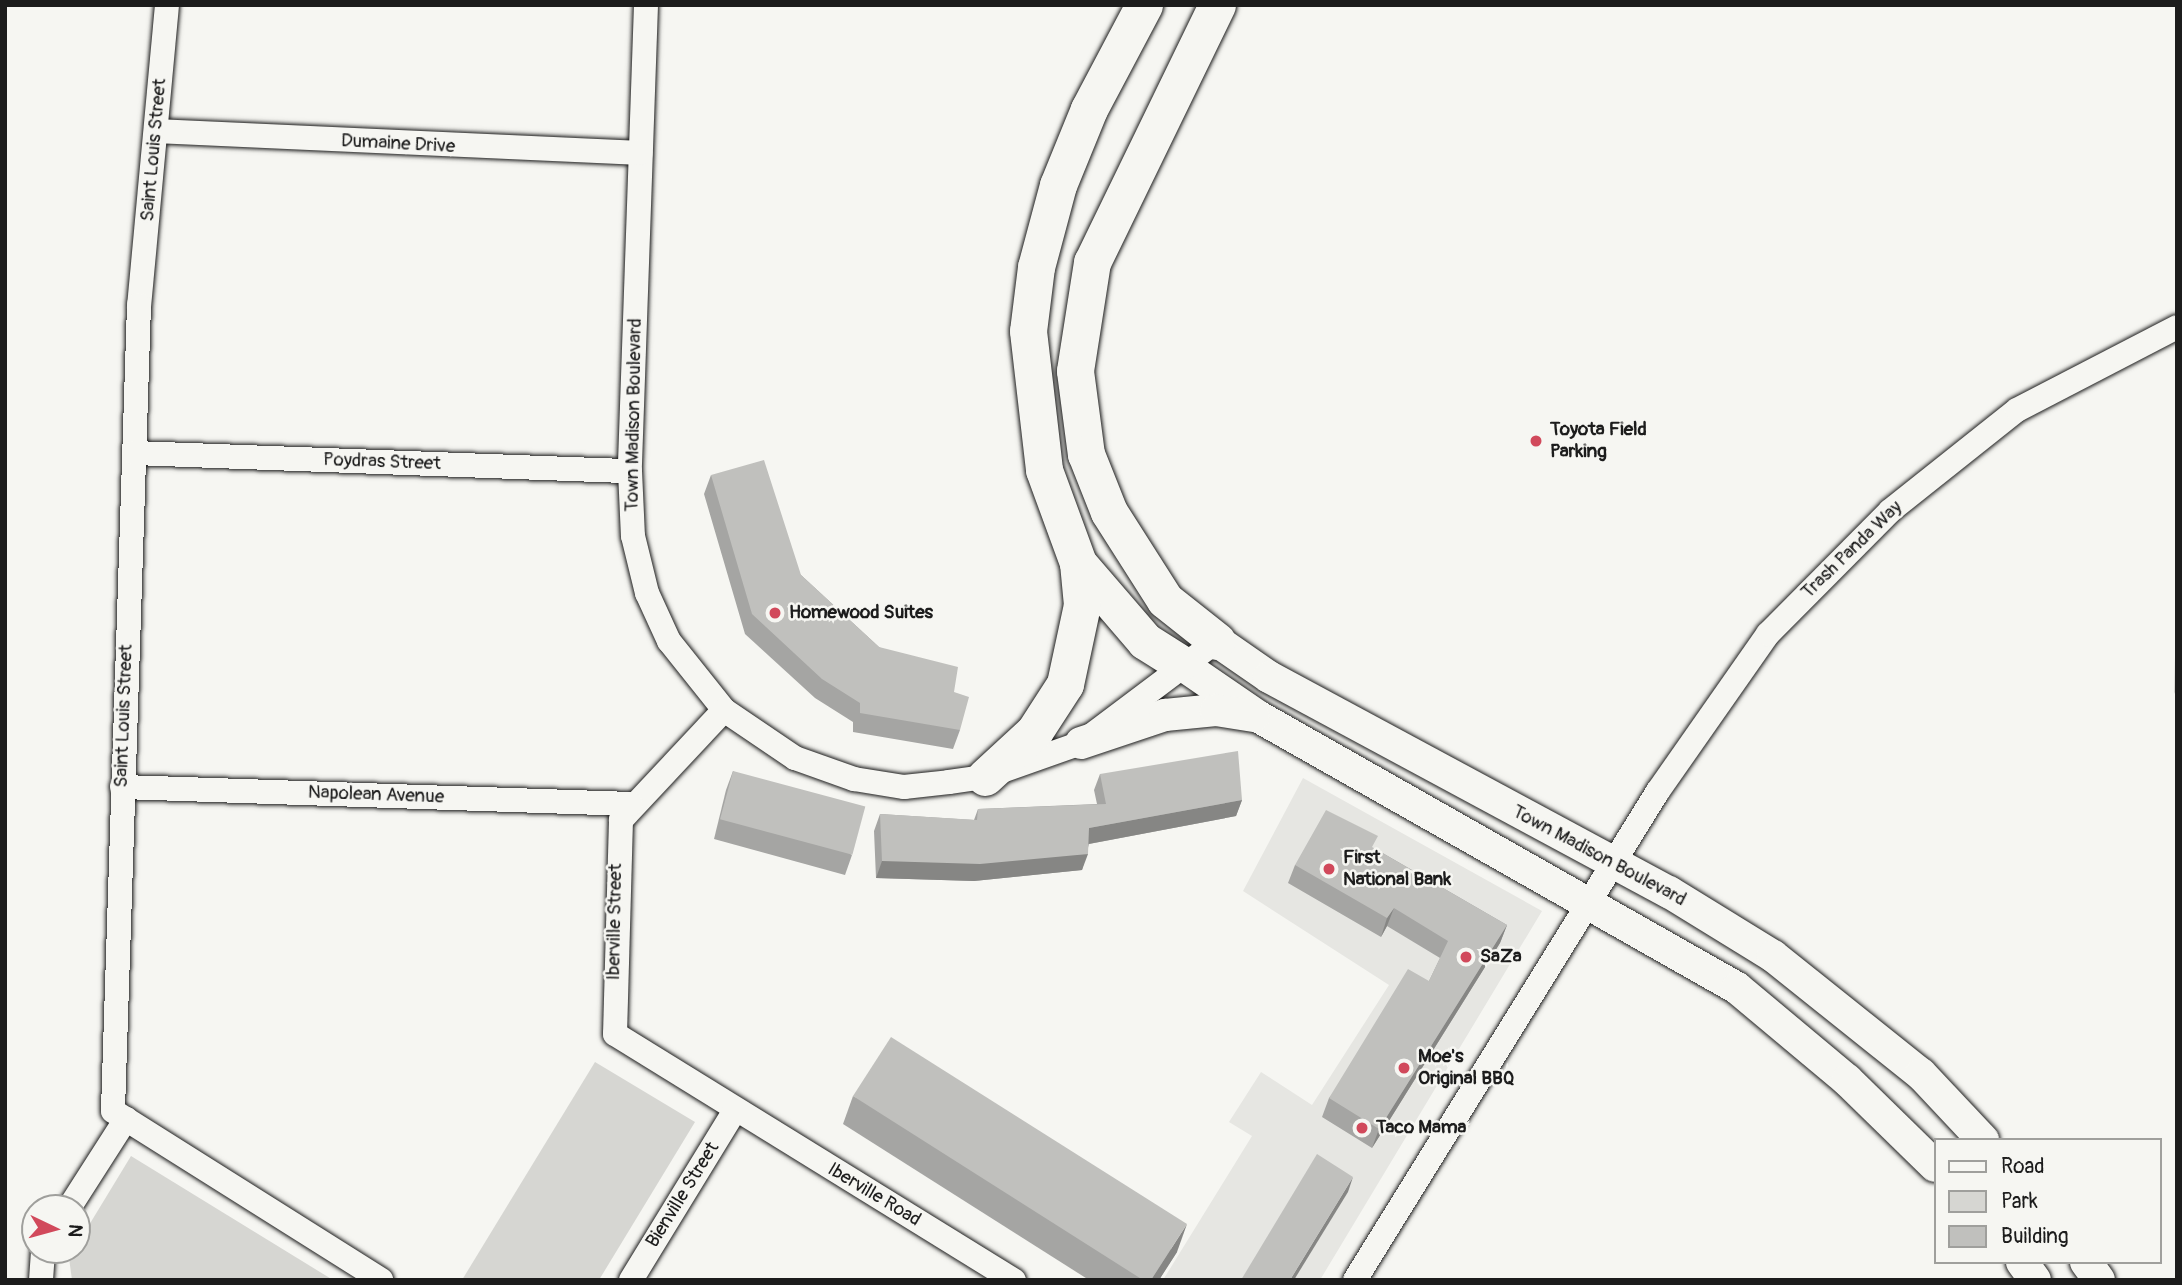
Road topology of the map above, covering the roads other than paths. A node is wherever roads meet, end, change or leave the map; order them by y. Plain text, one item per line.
1 (167, 5) edge
2 (646, 5) edge
3 (1144, 5) edge
4 (1217, 5) edge
5 (156, 131) junction
6 (641, 153) junction
7 (2177, 327) edge
8 (134, 453) junction
9 (630, 471) junction
10 (1078, 563) junction
11 (1217, 641) junction
12 (1180, 663) junction
13 (724, 710) junction
14 (1259, 717) junction
15 (1081, 743) junction
16 (985, 777) junction
17 (122, 787) junction
18 (631, 804) junction
19 (1612, 864) junction
20 (1587, 905) junction
21 (735, 1110) junction
22 (126, 1119) junction
23 (1981, 1138) edge
24 (1934, 1165) edge
25 (78, 1194) edge
26 (2023, 1264) edge
27 (2087, 1264) edge
28 (381, 1280) edge
29 (631, 1280) edge
30 (1014, 1280) edge
31 (1355, 1280) edge
32 (2035, 1280) edge
33 (2099, 1280) edge

1 - 5 street, Saint Louis Street
2 - 6 street, Town Madison Boulevard
3 - 10 highway
4 - 11 highway
5 - 6 street, Dumaine Drive
5 - 8 street, Saint Louis Street
6 - 9 street, Town Madison Boulevard
7 - 19 street, Trash Panda Way
8 - 9 street, Poydras Street
8 - 17 street, Saint Louis Street
9 - 13 street, Town Madison Boulevard
10 - 12 highway
10 - 16 highway
11 - 12 street, Town Madison Boulevard
11 - 19 main road, Town Madison Boulevard
12 - 14 main road
12 - 15 street, Town Madison Boulevard
13 - 16 street, Town Madison Boulevard
13 - 18 street, Iberville Street
14 - 15 main road
14 - 20 main road
15 - 16 street, Town Madison Boulevard
17 - 18 street, Napolean Avenue
17 - 22 street, Saint Louis Street
18 - 21 street, Iberville Street
19 - 20 street, Trash Panda Way
19 - 23 main road, Town Madison Boulevard
20 - 24 main road
20 - 31 street
21 - 29 street, Bienville Street
21 - 30 street, Iberville Road
22 - 25 street
22 - 28 street
26 - 32 main road
27 - 33 main road

